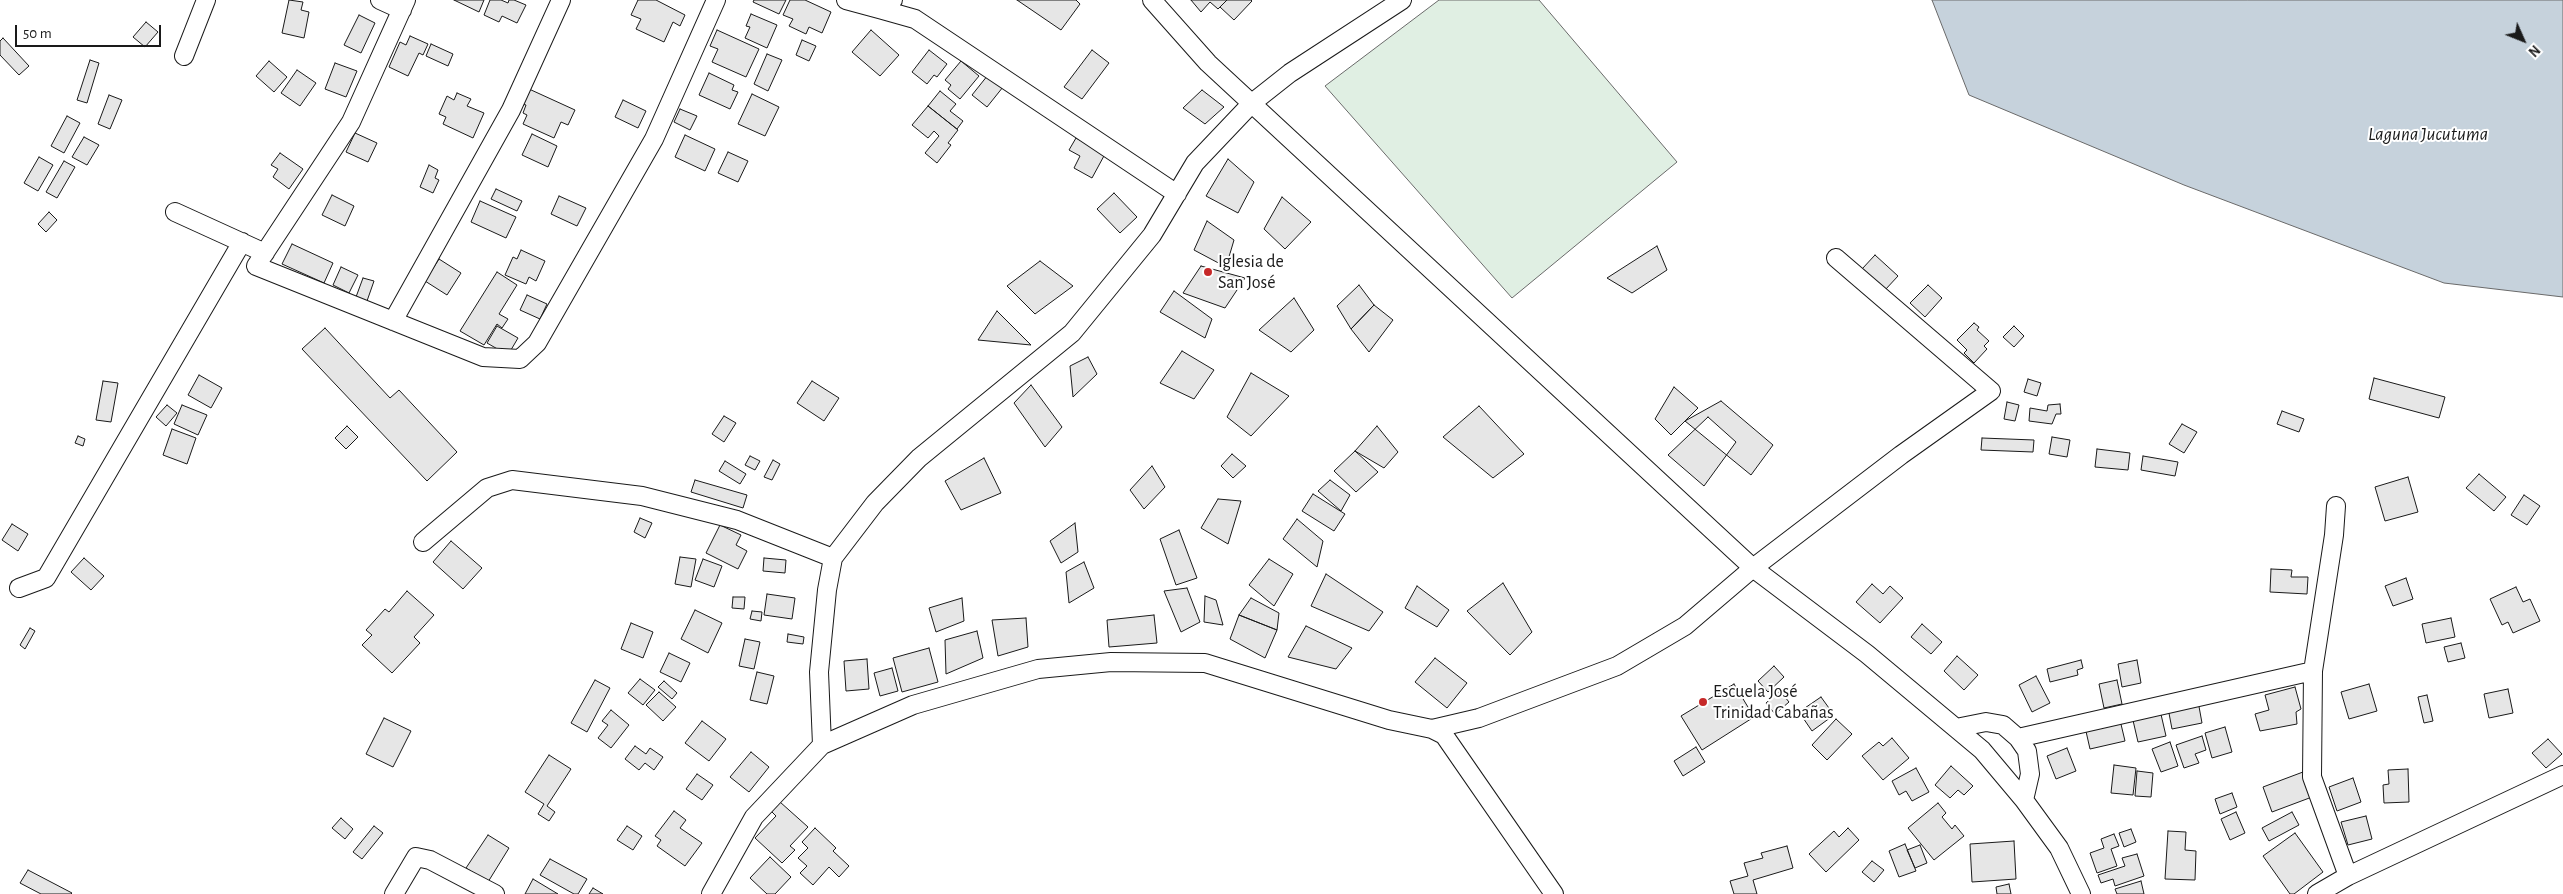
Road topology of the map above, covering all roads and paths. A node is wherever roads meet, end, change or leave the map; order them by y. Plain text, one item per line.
1 (206, 0) edge
2 (380, 0) edge
3 (561, 0) edge
4 (716, 0) edge
5 (846, 0) edge
6 (1152, 0) edge
7 (1402, 0) edge
8 (404, 5) edge
9 (888, 5) edge
10 (184, 56) dead end
11 (1252, 103) junction
12 (1177, 194) junction
13 (175, 212) dead end
14 (242, 242) junction
15 (265, 253) junction
16 (1836, 258) dead end
17 (393, 321) junction
18 (2336, 506) dead end
19 (423, 542) dead end
20 (833, 558) junction
21 (1753, 568) junction
22 (19, 588) dead end
23 (2313, 671) junction
24 (1956, 728) junction
25 (1432, 729) junction
26 (2018, 738) junction
27 (822, 745) junction
28 (2563, 775) edge
29 (2024, 800) junction
30 (2348, 876) junction
31 (394, 894) edge
32 (495, 894) edge
33 (711, 894) edge
34 (1554, 894) edge
35 (2081, 894) edge
36 (2316, 894) edge

1 - 10 street
2 - 8 street
3 - 17 street
4 - 17 street
5 - 9 street
6 - 11 street
7 - 11 street
8 - 15 street
9 - 12 street
11 - 12 street
11 - 21 street
12 - 20 street
13 - 14 street
14 - 15 street
14 - 22 street
15 - 17 street
16 - 21 street
18 - 23 street
19 - 20 street
20 - 27 street
21 - 24 street
21 - 25 street
23 - 26 street
23 - 30 street
24 - 26 street
24 - 29 street
25 - 27 street
25 - 34 street
26 - 29 street
27 - 33 street
28 - 30 street
29 - 35 street
30 - 36 street
31 - 32 street

